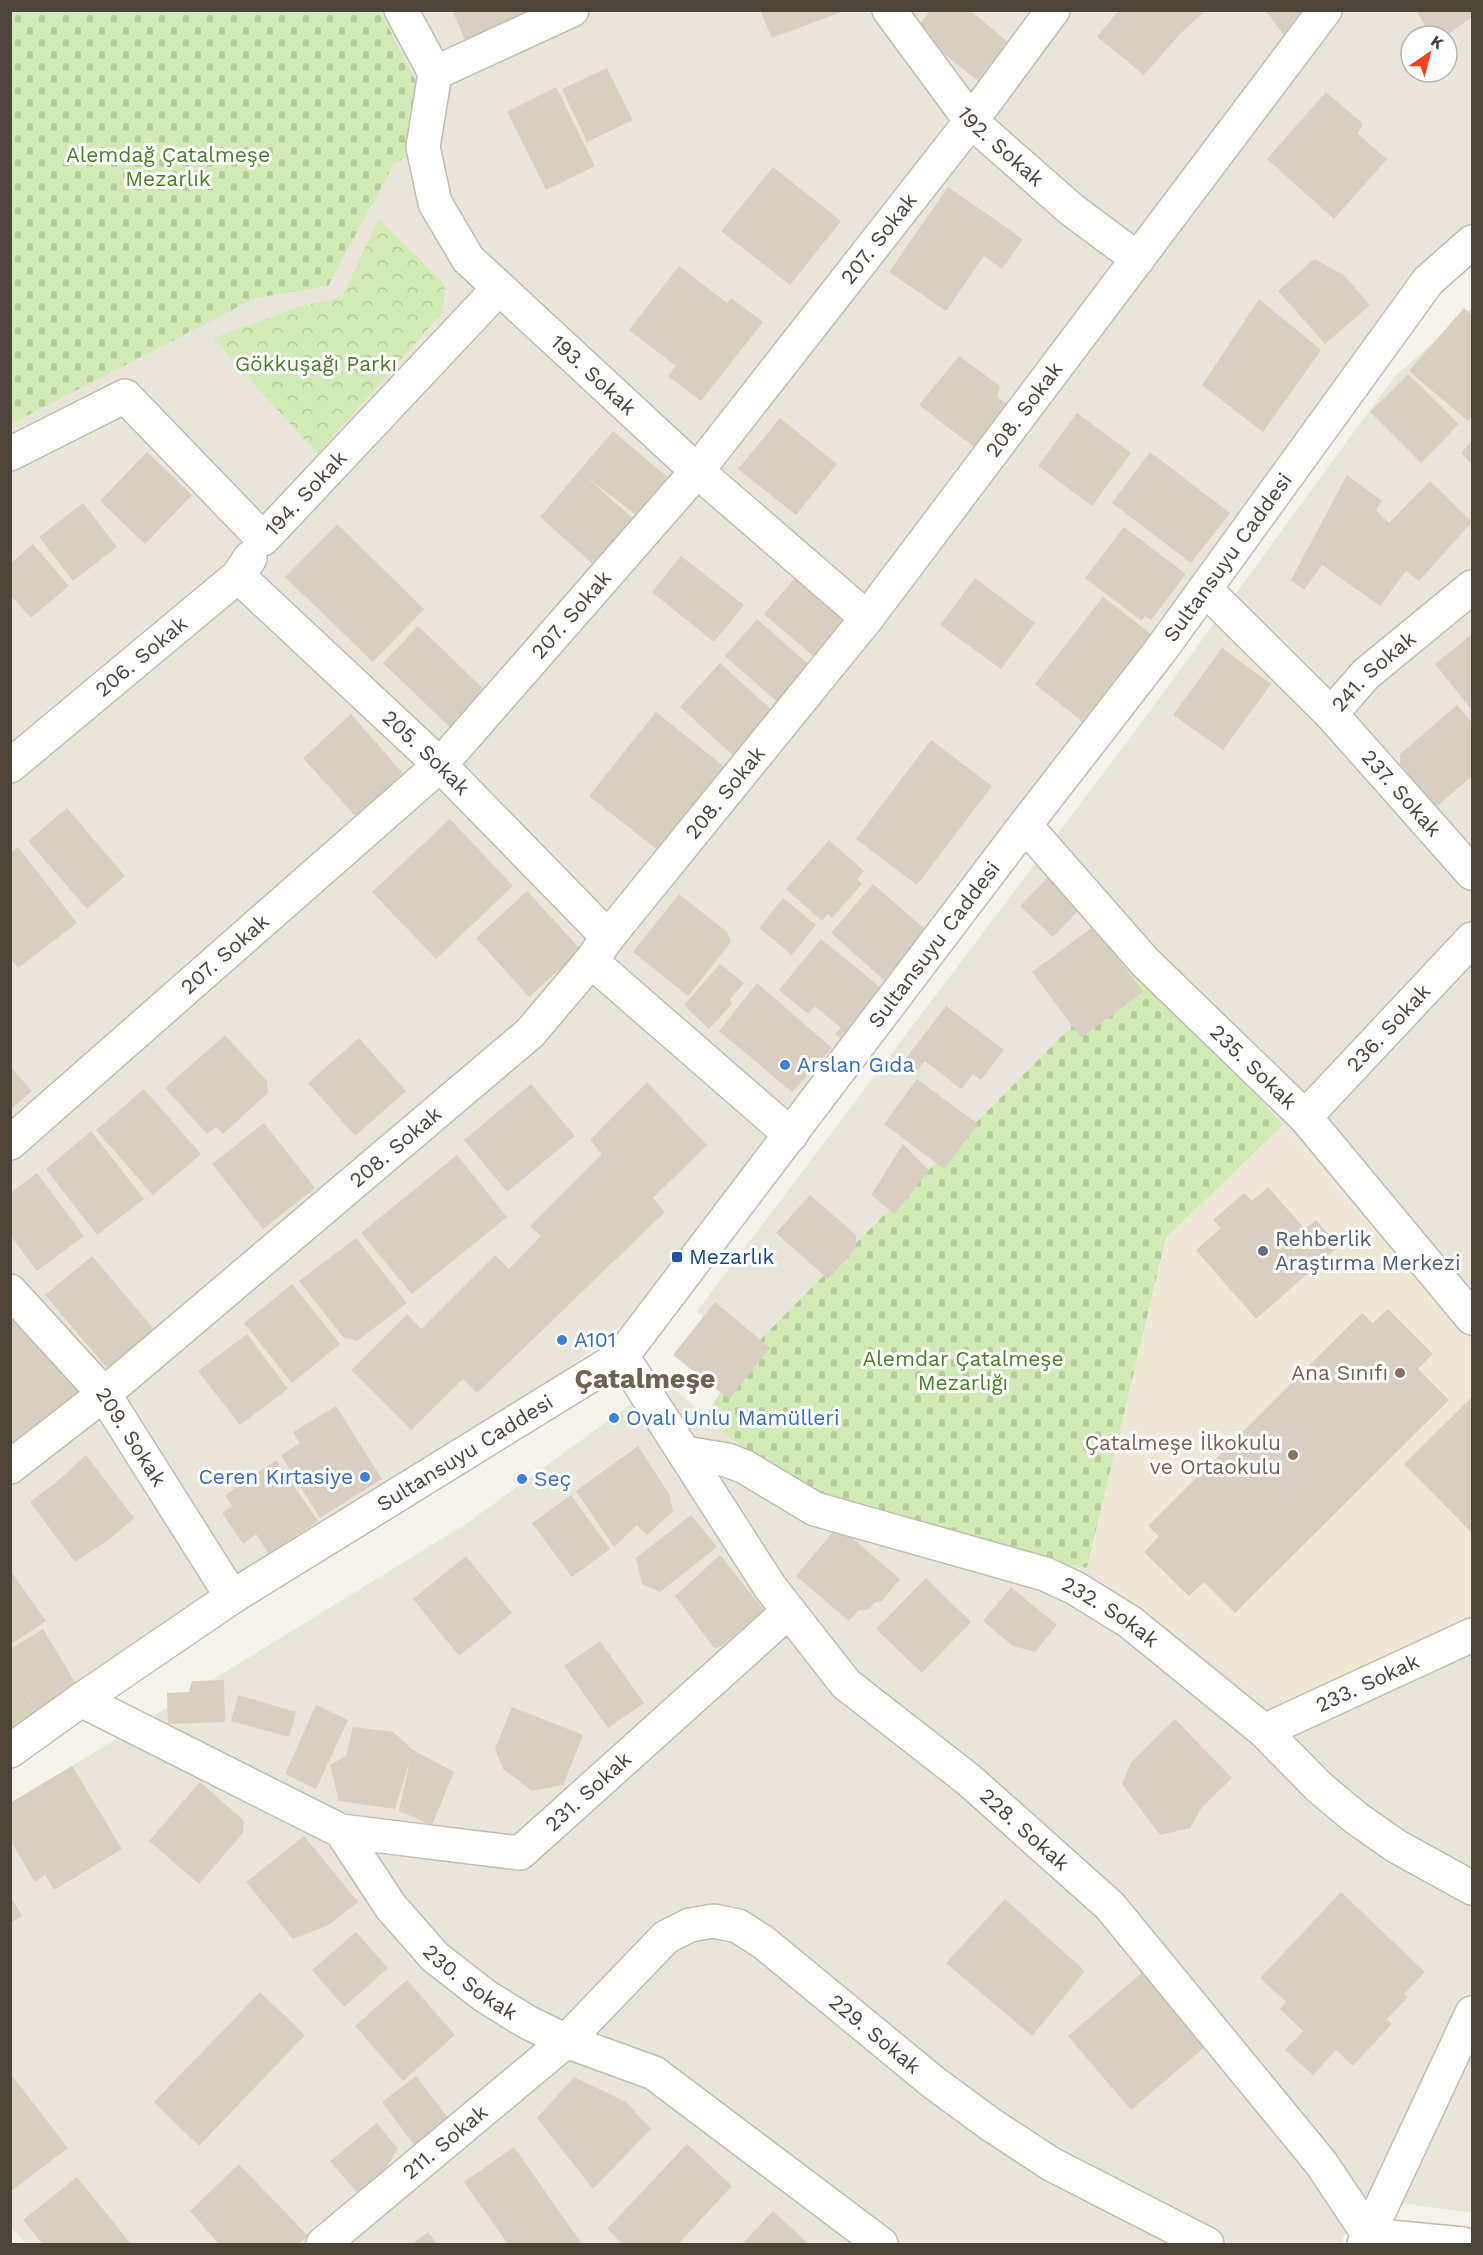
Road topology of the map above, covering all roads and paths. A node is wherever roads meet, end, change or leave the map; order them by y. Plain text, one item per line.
1 (401, 10) edge
2 (572, 10) edge
3 (889, 10) edge
4 (1053, 10) edge
5 (1325, 10) edge
6 (435, 74) junction
7 (971, 121) junction
8 (1473, 242) edge
9 (1138, 259) junction
10 (498, 288) junction
11 (10, 454) edge
12 (697, 471) junction
13 (263, 539) junction
14 (238, 576) junction
15 (1473, 587) edge
16 (1205, 589) junction
17 (867, 618) junction
18 (1331, 714) junction
19 (440, 765) junction
20 (10, 766) edge
21 (1025, 825) junction
22 (1473, 873) edge
23 (1473, 939) edge
24 (599, 949) junction
25 (1305, 1118) junction
26 (791, 1135) junction
27 (10, 1143) edge
28 (10, 1291) edge
29 (1473, 1318) edge
30 (622, 1356) junction
31 (104, 1394) junction
32 (685, 1453) junction
33 (10, 1467) edge
34 (231, 1597) junction
35 (789, 1611) junction
36 (1473, 1635) edge
37 (81, 1700) junction
38 (1264, 1731) junction
39 (10, 1751) edge
40 (341, 1831) junction
41 (1473, 1888) edge
42 (1473, 2013) edge
43 (566, 2041) junction
44 (1366, 2240) edge
45 (323, 2244) edge
46 (881, 2244) edge
47 (1207, 2244) edge
48 (1463, 2244) edge

1 - 6 street
2 - 6 street
3 - 7 street, 192. Sokak
4 - 7 street, 207. Sokak
5 - 9 street, 208. Sokak
6 - 10 street, 193. Sokak
7 - 9 street, 192. Sokak
7 - 12 street, 207. Sokak
8 - 16 street, Sultansuyu Caddesi
9 - 17 street, 208. Sokak
10 - 12 street, 193. Sokak
10 - 13 street, 194. Sokak
11 - 13 street, 194. Sokak
12 - 17 street, 193. Sokak
12 - 19 street, 207. Sokak
13 - 14 street, 206. Sokak
14 - 19 street, 205. Sokak
14 - 20 street, 206. Sokak
15 - 18 street, 241. Sokak
16 - 18 street, 241. Sokak
16 - 21 street, Sultansuyu Caddesi
17 - 24 street, 208. Sokak
18 - 22 street, 237. Sokak
19 - 24 street, 205. Sokak
19 - 27 street, 207. Sokak
21 - 25 street, 235. Sokak
21 - 26 street, Sultansuyu Caddesi
23 - 25 street, 236. Sokak
24 - 26 street, 205. Sokak
24 - 31 street, 208. Sokak
25 - 29 street, 235. Sokak
26 - 30 street, Sultansuyu Caddesi
28 - 31 street, 209. Sokak
30 - 32 street, 228. Sokak
30 - 34 street, Sultansuyu Caddesi
31 - 33 street, 208. Sokak
31 - 34 street, 209. Sokak
32 - 35 street, 228. Sokak
32 - 38 street, 232. Sokak
34 - 37 street, Sultansuyu Caddesi
35 - 40 street, 231. Sokak
35 - 44 street, 228. Sokak
36 - 38 street, 233. Sokak
37 - 39 street, Sultansuyu Caddesi
37 - 40 street, 230. Sokak
38 - 41 street, 232. Sokak
40 - 43 street, 230. Sokak
42 - 44 street
43 - 45 street, 211. Sokak
43 - 46 street, 230. Sokak
43 - 47 street, 229. Sokak
44 - 48 street

